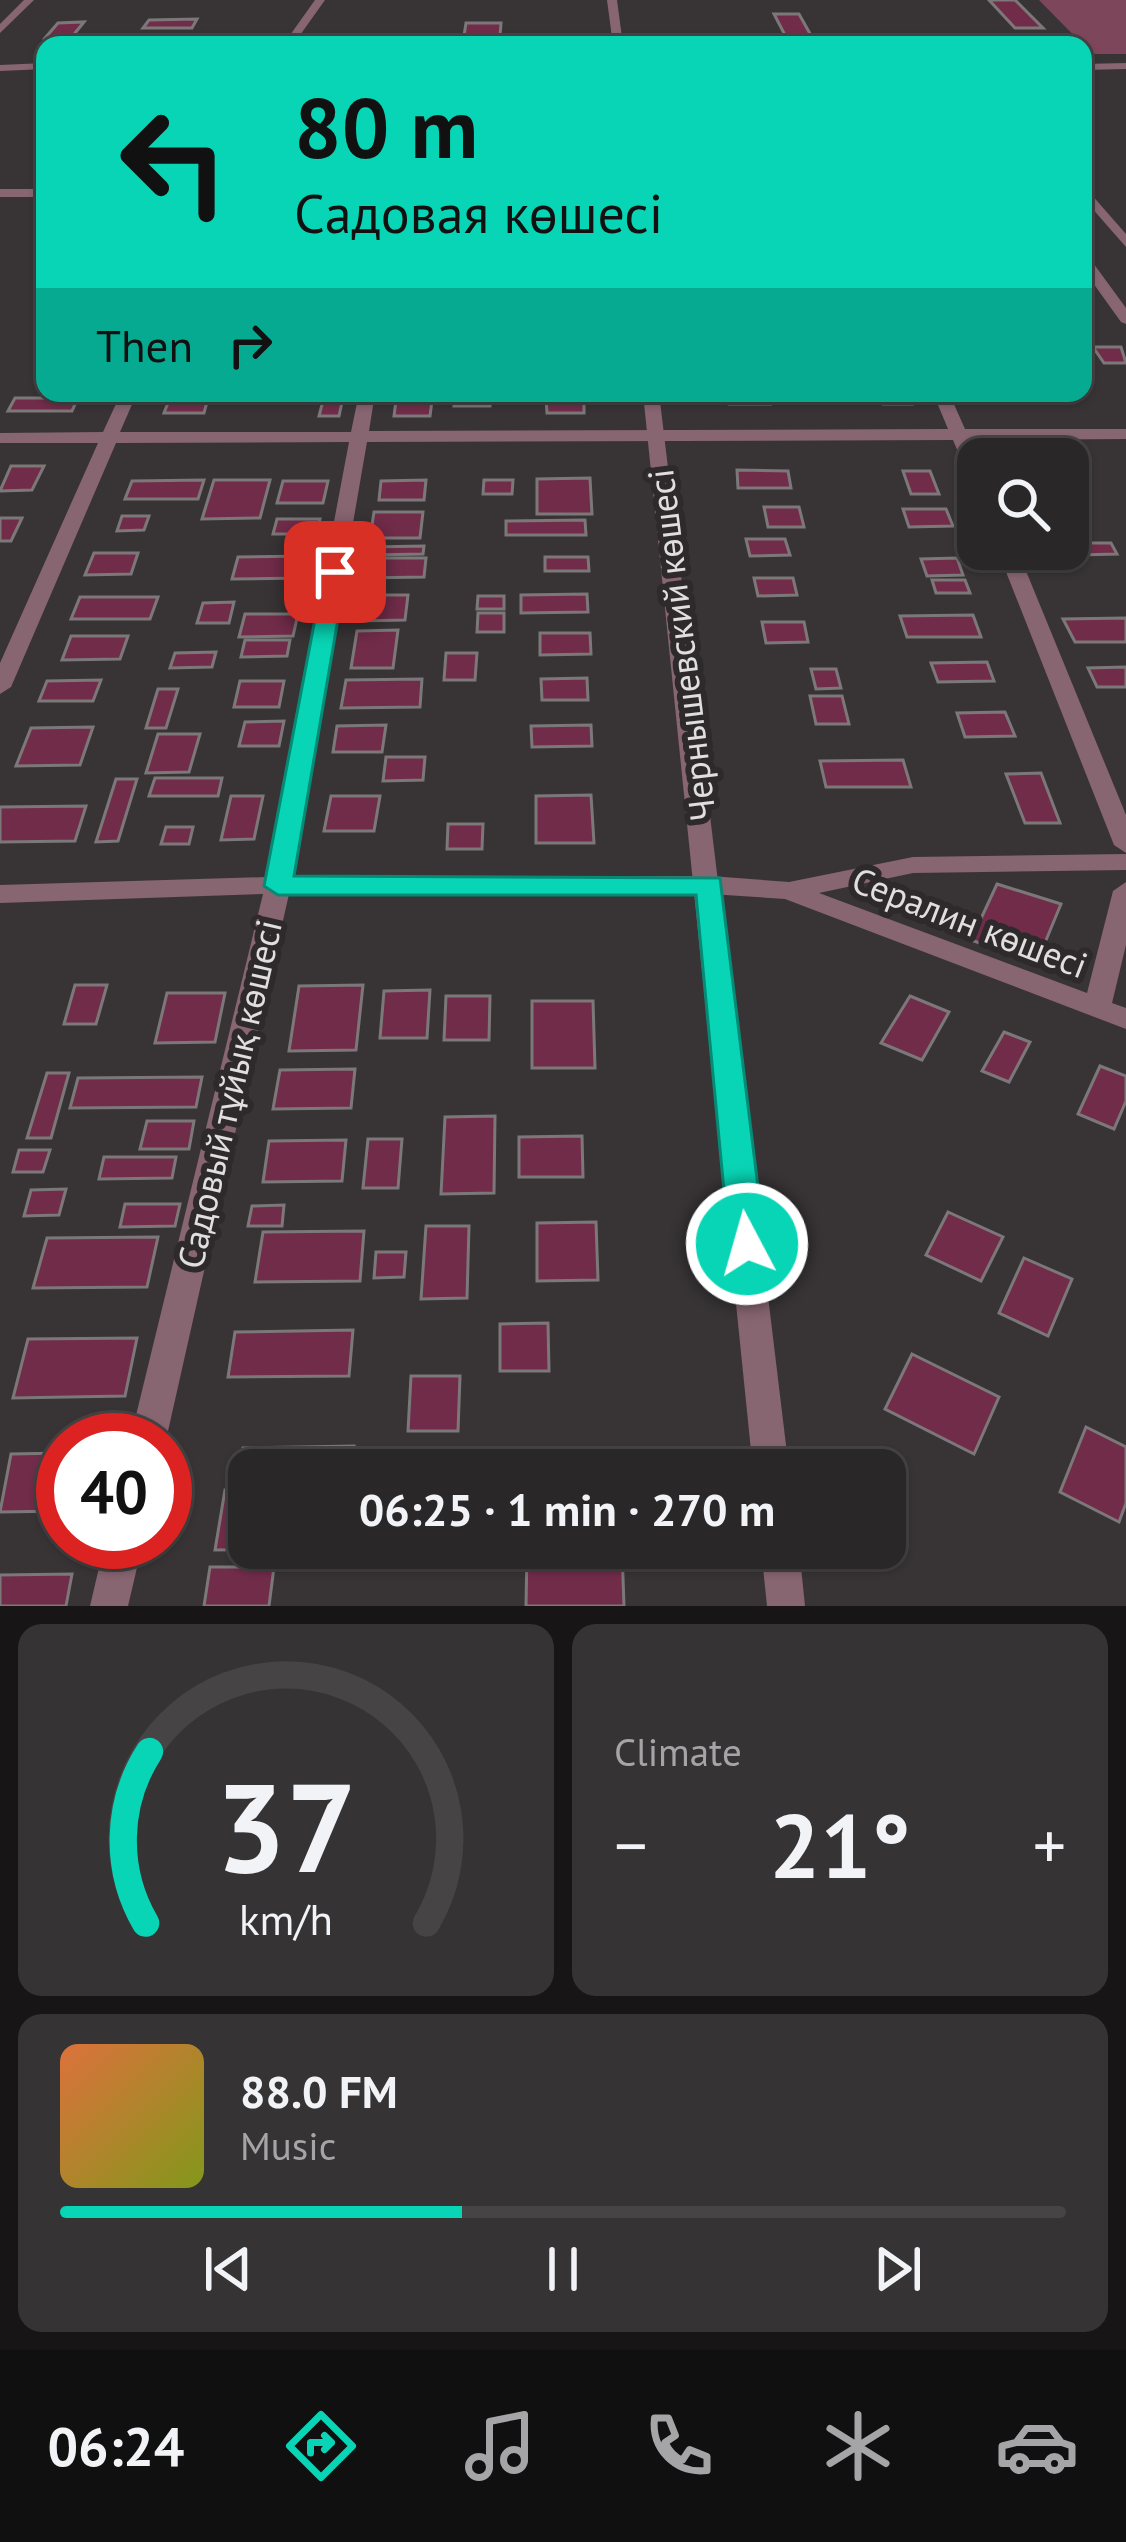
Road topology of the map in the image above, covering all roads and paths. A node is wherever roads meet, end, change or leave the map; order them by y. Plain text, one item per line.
1 (28, 0) edge
2 (320, 0) edge
3 (612, 0) edge
4 (3, 23) edge
5 (294, 36) edge
6 (617, 36) edge
7 (36, 66) edge
8 (1126, 66) edge
9 (1092, 67) edge
10 (0, 68) edge
11 (36, 193) edge
12 (0, 194) edge
13 (1097, 206) edge
14 (1126, 243) edge
15 (1092, 272) edge
16 (1126, 319) edge
17 (124, 402) edge
18 (365, 402) edge
19 (652, 402) edge
20 (945, 402) edge
21 (1126, 434) edge
22 (961, 436) junction
23 (0, 438) edge
24 (109, 438) junction
25 (359, 438) junction
26 (656, 439) junction
27 (1015, 570) edge
28 (0, 687) edge
29 (1126, 845) edge
30 (1126, 862) edge
31 (710, 885) junction
32 (278, 886) junction
33 (789, 891) junction
34 (1126, 891) edge
35 (0, 894) edge
36 (1097, 1009) junction
37 (1126, 1019) edge
38 (154, 1413) edge
39 (769, 1449) edge
40 (118, 1569) edge
41 (782, 1569) edge
42 (109, 1606) edge
43 (786, 1606) edge

1 - 4 street
2 - 5 street
3 - 6 street
7 - 10 street
8 - 9 street
11 - 12 street
13 - 14 street
15 - 16 street
17 - 24 street
18 - 25 street, Садовый тұйық көшесі
19 - 26 street, Чернышевский көшесі
20 - 22 street
21 - 22 street
22 - 26 street
23 - 24 street
24 - 25 street
24 - 28 street
25 - 26 street
25 - 32 street, Садовый тұйық көшесі
26 - 31 street, Чернышевский көшесі
27 - 29 street
30 - 33 street
31 - 32 street
31 - 33 street
31 - 39 street, Чернышевский көшесі
32 - 35 street
32 - 38 street, Садовый тұйық көшесі
33 - 36 street, Сералин көшесі
34 - 36 street
36 - 37 street, Сералин көшесі
40 - 42 street
41 - 43 street

